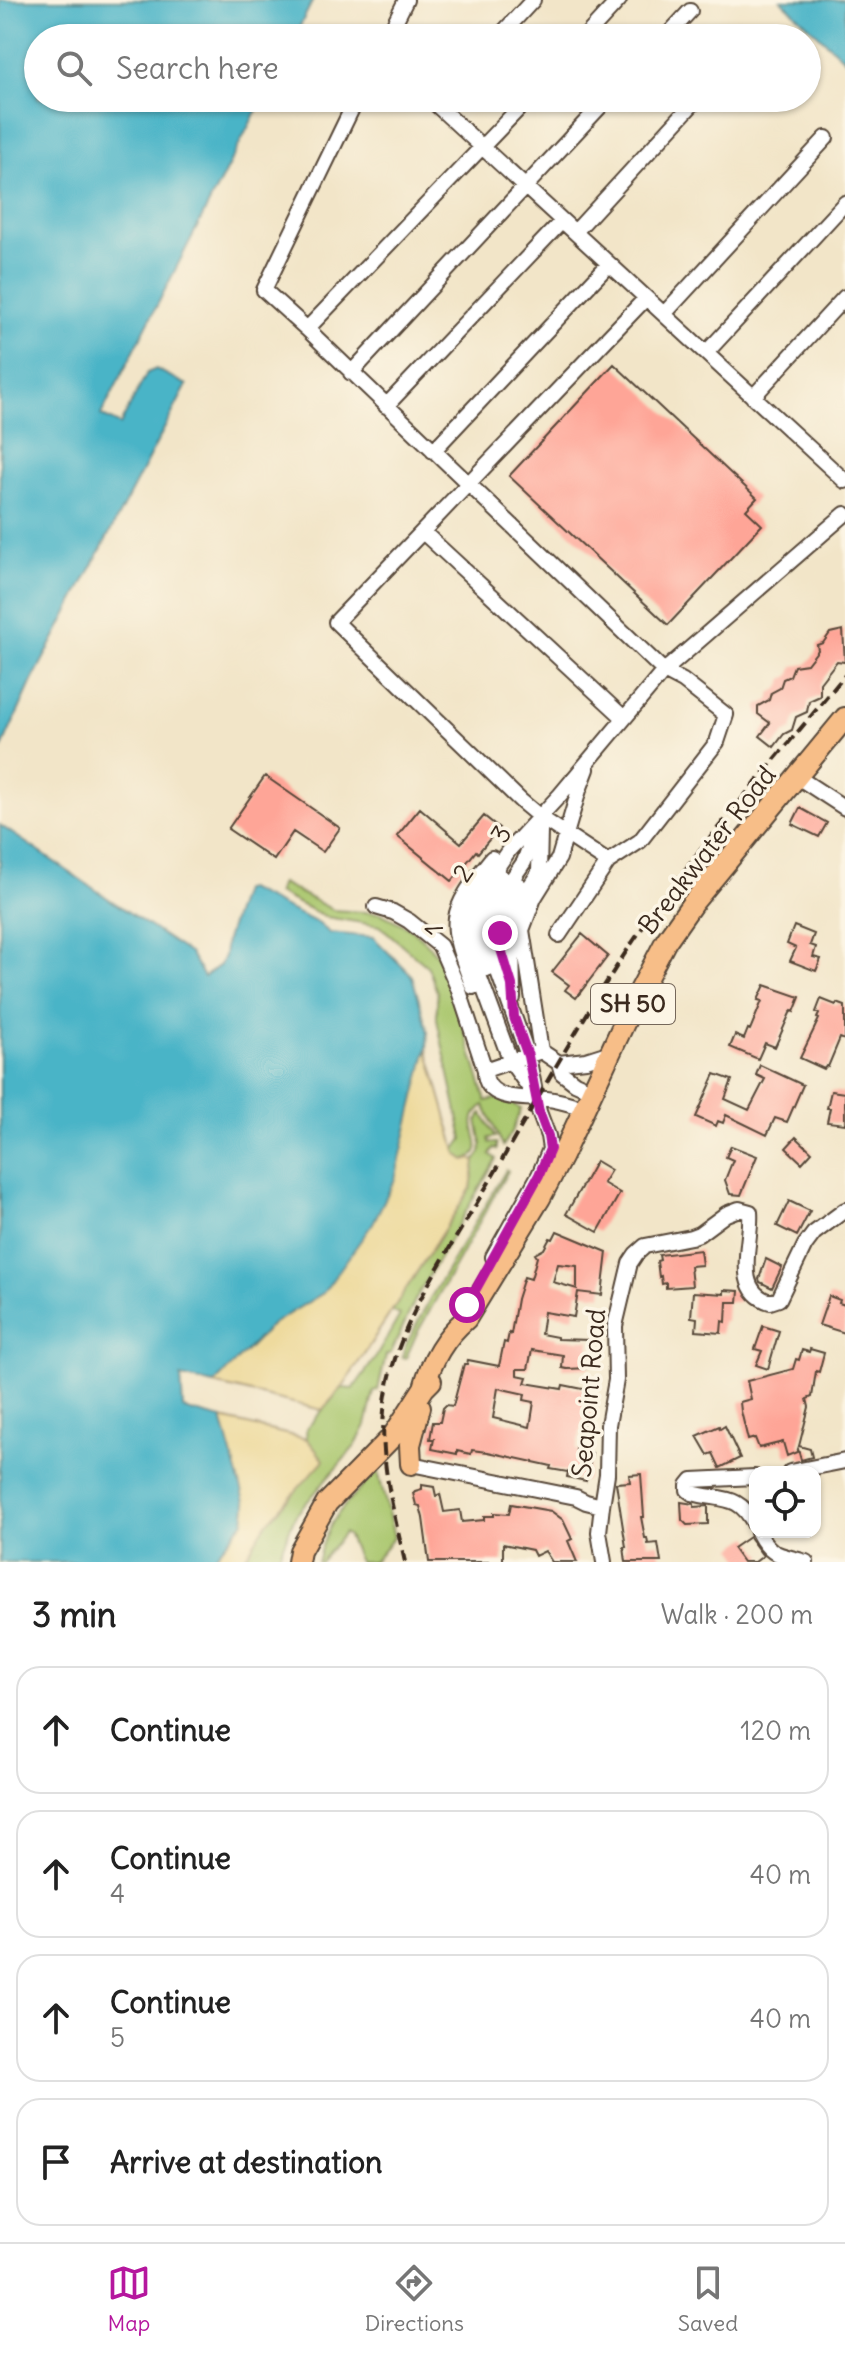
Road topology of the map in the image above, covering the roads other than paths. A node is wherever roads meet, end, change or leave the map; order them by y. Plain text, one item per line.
1 (406, 0) edge
2 (533, 0) edge
3 (619, 0) edge
4 (690, 11) dead end
5 (394, 24) edge
6 (511, 24) edge
7 (597, 24) edge
8 (678, 24) edge
9 (350, 112) edge
10 (448, 112) edge
11 (516, 112) edge
12 (595, 112) edge
13 (685, 112) edge
14 (826, 138) dead end
15 (483, 148) junction
16 (525, 187) junction
17 (845, 203) edge
18 (562, 221) junction
19 (575, 232) junction
20 (609, 264) junction
21 (845, 297) edge
22 (646, 298) junction
23 (664, 314) junction
24 (307, 329) junction
25 (706, 353) junction
26 (351, 373) junction
27 (753, 397) junction
28 (386, 406) junction
29 (433, 451) junction
30 (842, 471) edge
31 (469, 485) junction
32 (845, 514) edge
33 (423, 532) junction
34 (664, 671) junction
35 (624, 718) junction
36 (845, 718) edge
37 (594, 754) junction
38 (796, 776) junction
39 (845, 808) edge
40 (540, 817) junction
41 (567, 835) junction
42 (608, 862) junction
43 (376, 907) dead end
44 (559, 935) dead end
45 (514, 1017) junction
46 (611, 1052) junction
47 (520, 1058) junction
48 (559, 1063) junction
49 (485, 1070) junction
50 (538, 1100) junction
51 (589, 1100) junction
52 (845, 1210) edge
53 (459, 1325) junction
54 (427, 1384) junction
55 (845, 1461) edge
56 (411, 1464) joint
57 (820, 1466) edge
58 (749, 1477) edge
59 (602, 1506) junction
60 (749, 1515) edge
61 (761, 1538) edge
62 (298, 1562) edge
63 (604, 1562) edge
64 (806, 1562) edge

1 - 5 street
2 - 6 street
3 - 7 street
4 - 8 street
9 - 24 street
10 - 15 street
11 - 15 street
12 - 16 street
13 - 19 street
14 - 23 street
15 - 16 street
15 - 24 street
16 - 18 street
16 - 26 street
17 - 25 street
18 - 19 street
18 - 28 street
19 - 20 street
20 - 22 street
20 - 29 street
21 - 27 street
22 - 23 street
22 - 31 street
23 - 25 street
24 - 26 street
25 - 27 street
26 - 28 street
27 - 30 street
28 - 29 street
29 - 31 street
31 - 33 street
31 - 34 street
32 - 34 street
33 - 35 street
33 - 40 street
34 - 35 street
34 - 42 street
35 - 37 street
36 - 38 highway, Breakwater Road / SH 50
37 - 40 street
37 - 41 street
38 - 39 street
38 - 46 highway, Breakwater Road / SH 50
40 - 41 street
40 - 45 street
40 - 45 street
40 - 47 street, 3
40 - 47 street, 1
41 - 42 street
41 - 47 street
42 - 44 street
43 - 49 street
45 - 47 street
46 - 48 street
46 - 51 highway, Breakwater Road / SH 50
47 - 48 street
47 - 49 street
47 - 50 street, 1
47 - 50 street
48 - 51 street
49 - 50 street
50 - 51 street
50 - 53 street
51 - 53 highway, Breakwater Road / SH 50
52 - 59 street, Seapoint Road
53 - 54 highway, Breakwater Road / SH 50
54 - 56 highway
54 - 62 highway, SH 50
55 - 57 street
56 - 59 street
58 - 60 street
59 - 63 street
61 - 64 street

